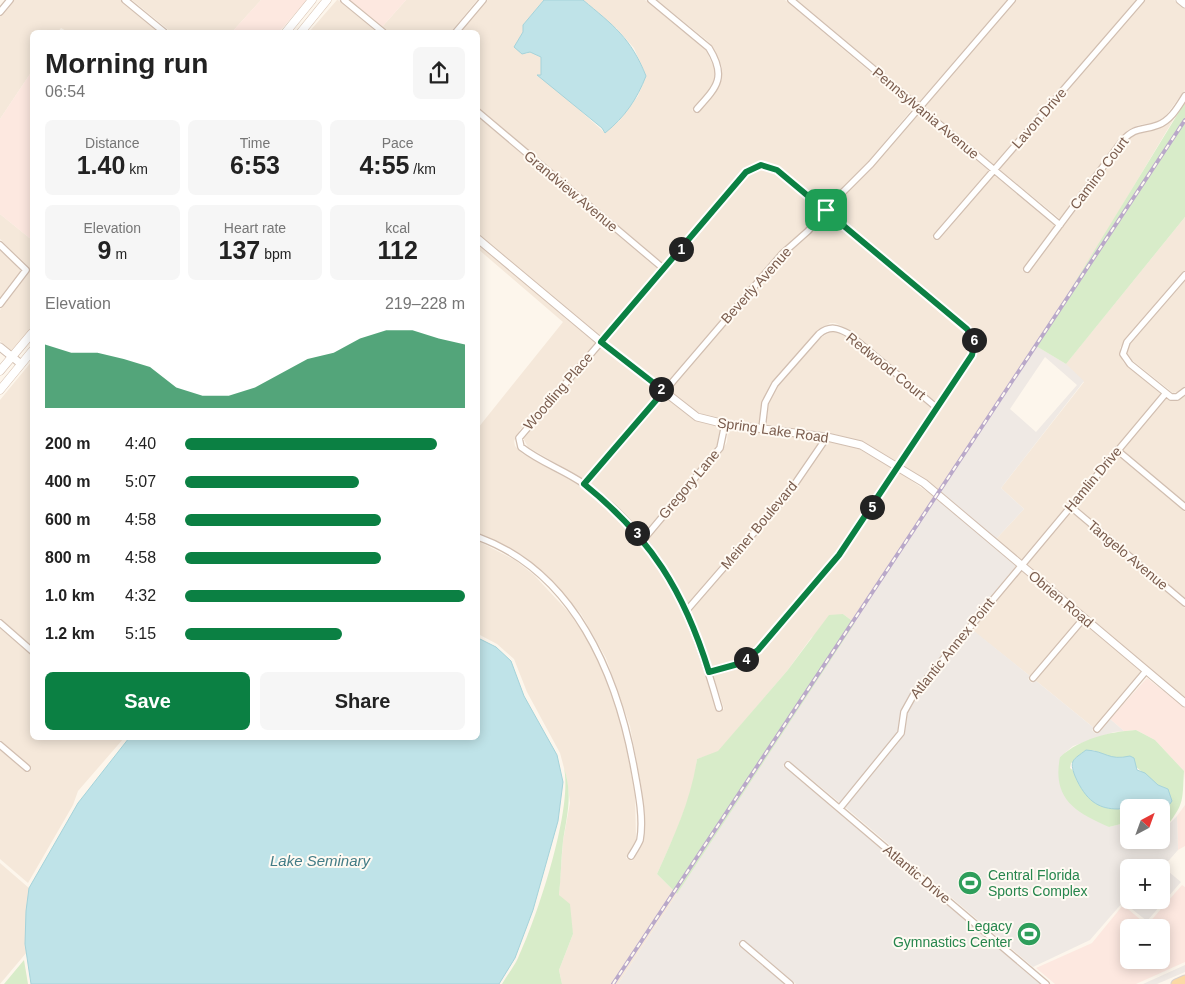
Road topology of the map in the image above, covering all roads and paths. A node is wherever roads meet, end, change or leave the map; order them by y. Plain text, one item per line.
1 (10, 0) edge
2 (126, 0) edge
3 (312, 0) edge
4 (327, 0) edge
5 (344, 0) edge
6 (483, 0) edge
7 (651, 0) edge
8 (791, 0) edge
9 (1012, 0) edge
10 (1141, 0) edge
11 (1180, 0) edge
12 (1185, 4) edge
13 (0, 12) edge
14 (162, 30) edge
15 (288, 30) edge
16 (303, 30) edge
17 (381, 30) edge
18 (458, 30) edge
19 (1185, 96) edge
20 (919, 107) junction
21 (696, 109) dead end
22 (480, 114) edge
23 (994, 170) junction
24 (826, 210) junction
25 (1060, 225) junction
26 (937, 236) dead end
27 (480, 241) edge
28 (0, 244) edge
29 (664, 269) junction
30 (1027, 269) dead end
31 (1185, 275) edge
32 (0, 304) edge
33 (30, 334) edge
34 (601, 342) junction
35 (0, 347) edge
36 (30, 353) edge
37 (11, 357) junction
38 (21, 364) junction
39 (0, 371) edge
40 (0, 390) edge
41 (664, 391) junction
42 (1185, 391) edge
43 (1166, 394) junction
44 (937, 408) junction
45 (725, 424) junction
46 (762, 428) junction
47 (827, 437) junction
48 (1117, 450) junction
49 (899, 467) junction
50 (584, 484) junction
51 (938, 494) joint
52 (1070, 506) junction
53 (1185, 507) edge
54 (480, 538) edge
55 (643, 540) junction
56 (1021, 565) junction
57 (1185, 604) edge
58 (687, 610) junction
59 (1084, 618) junction
60 (0, 623) edge
61 (30, 650) edge
62 (1146, 671) junction
63 (709, 672) junction
64 (1033, 678) dead end
65 (1185, 703) edge
66 (719, 708) dead end
67 (1097, 729) dead end
68 (0, 745) edge
69 (788, 765) dead end
70 (28, 768) dead end
71 (840, 808) junction
72 (631, 856) dead end
73 (743, 944) dead end
74 (1185, 980) edge
75 (790, 984) edge
76 (1046, 984) edge
77 (1176, 984) edge

1 - 13 street
2 - 14 street
3 - 15 main road
4 - 16 main road
5 - 17 street
6 - 18 street
7 - 21 street
8 - 20 street, Pennsylvania Avenue
9 - 20 street, Beverly Avenue
10 - 23 street, Lavon Drive
11 - 12 street
19 - 25 street, Camino Court
20 - 23 street, Pennsylvania Avenue
20 - 24 street, Beverly Avenue
22 - 29 street, Grandview Avenue
23 - 25 street, Pennsylvania Avenue
23 - 26 street, Lavon Drive
24 - 29 street, Woodling Place
24 - 41 street, Beverly Avenue
24 - 44 street
25 - 30 street, Camino Court
27 - 34 street, Spring Lake Road
28 - 32 street
29 - 34 street, Woodling Place
31 - 43 street
33 - 37 main road
34 - 41 street, Spring Lake Road
34 - 50 street, Woodling Place
35 - 37 street
36 - 38 main road
37 - 38 street
37 - 39 main road
38 - 40 main road
41 - 45 street, Spring Lake Road
41 - 50 street, Beverly Avenue
42 - 43 street
43 - 48 street, Hamlin Drive
44 - 46 street, Redwood Court
44 - 49 street
45 - 46 street, Spring Lake Road
45 - 55 street, Gregory Lane
46 - 47 street, Spring Lake Road
47 - 49 street, Spring Lake Road
47 - 58 street, Meiner Boulevard
48 - 52 street, Hamlin Drive
48 - 53 street
49 - 51 street, Spring Lake Road
49 - 63 street
50 - 55 street
51 - 56 street, Obrien Road
52 - 56 street, Hamlin Drive
52 - 57 street, Tangelo Avenue
54 - 72 street
55 - 58 street
56 - 59 street, Obrien Road
56 - 71 street, Atlantic Annex Point
58 - 63 street
59 - 62 street, Obrien Road
59 - 64 street
60 - 61 street
62 - 65 street, Obrien Road
62 - 67 street
63 - 66 street
68 - 70 street
69 - 71 street, Atlantic Drive
71 - 76 street, Atlantic Drive
73 - 75 street
74 - 77 main road

